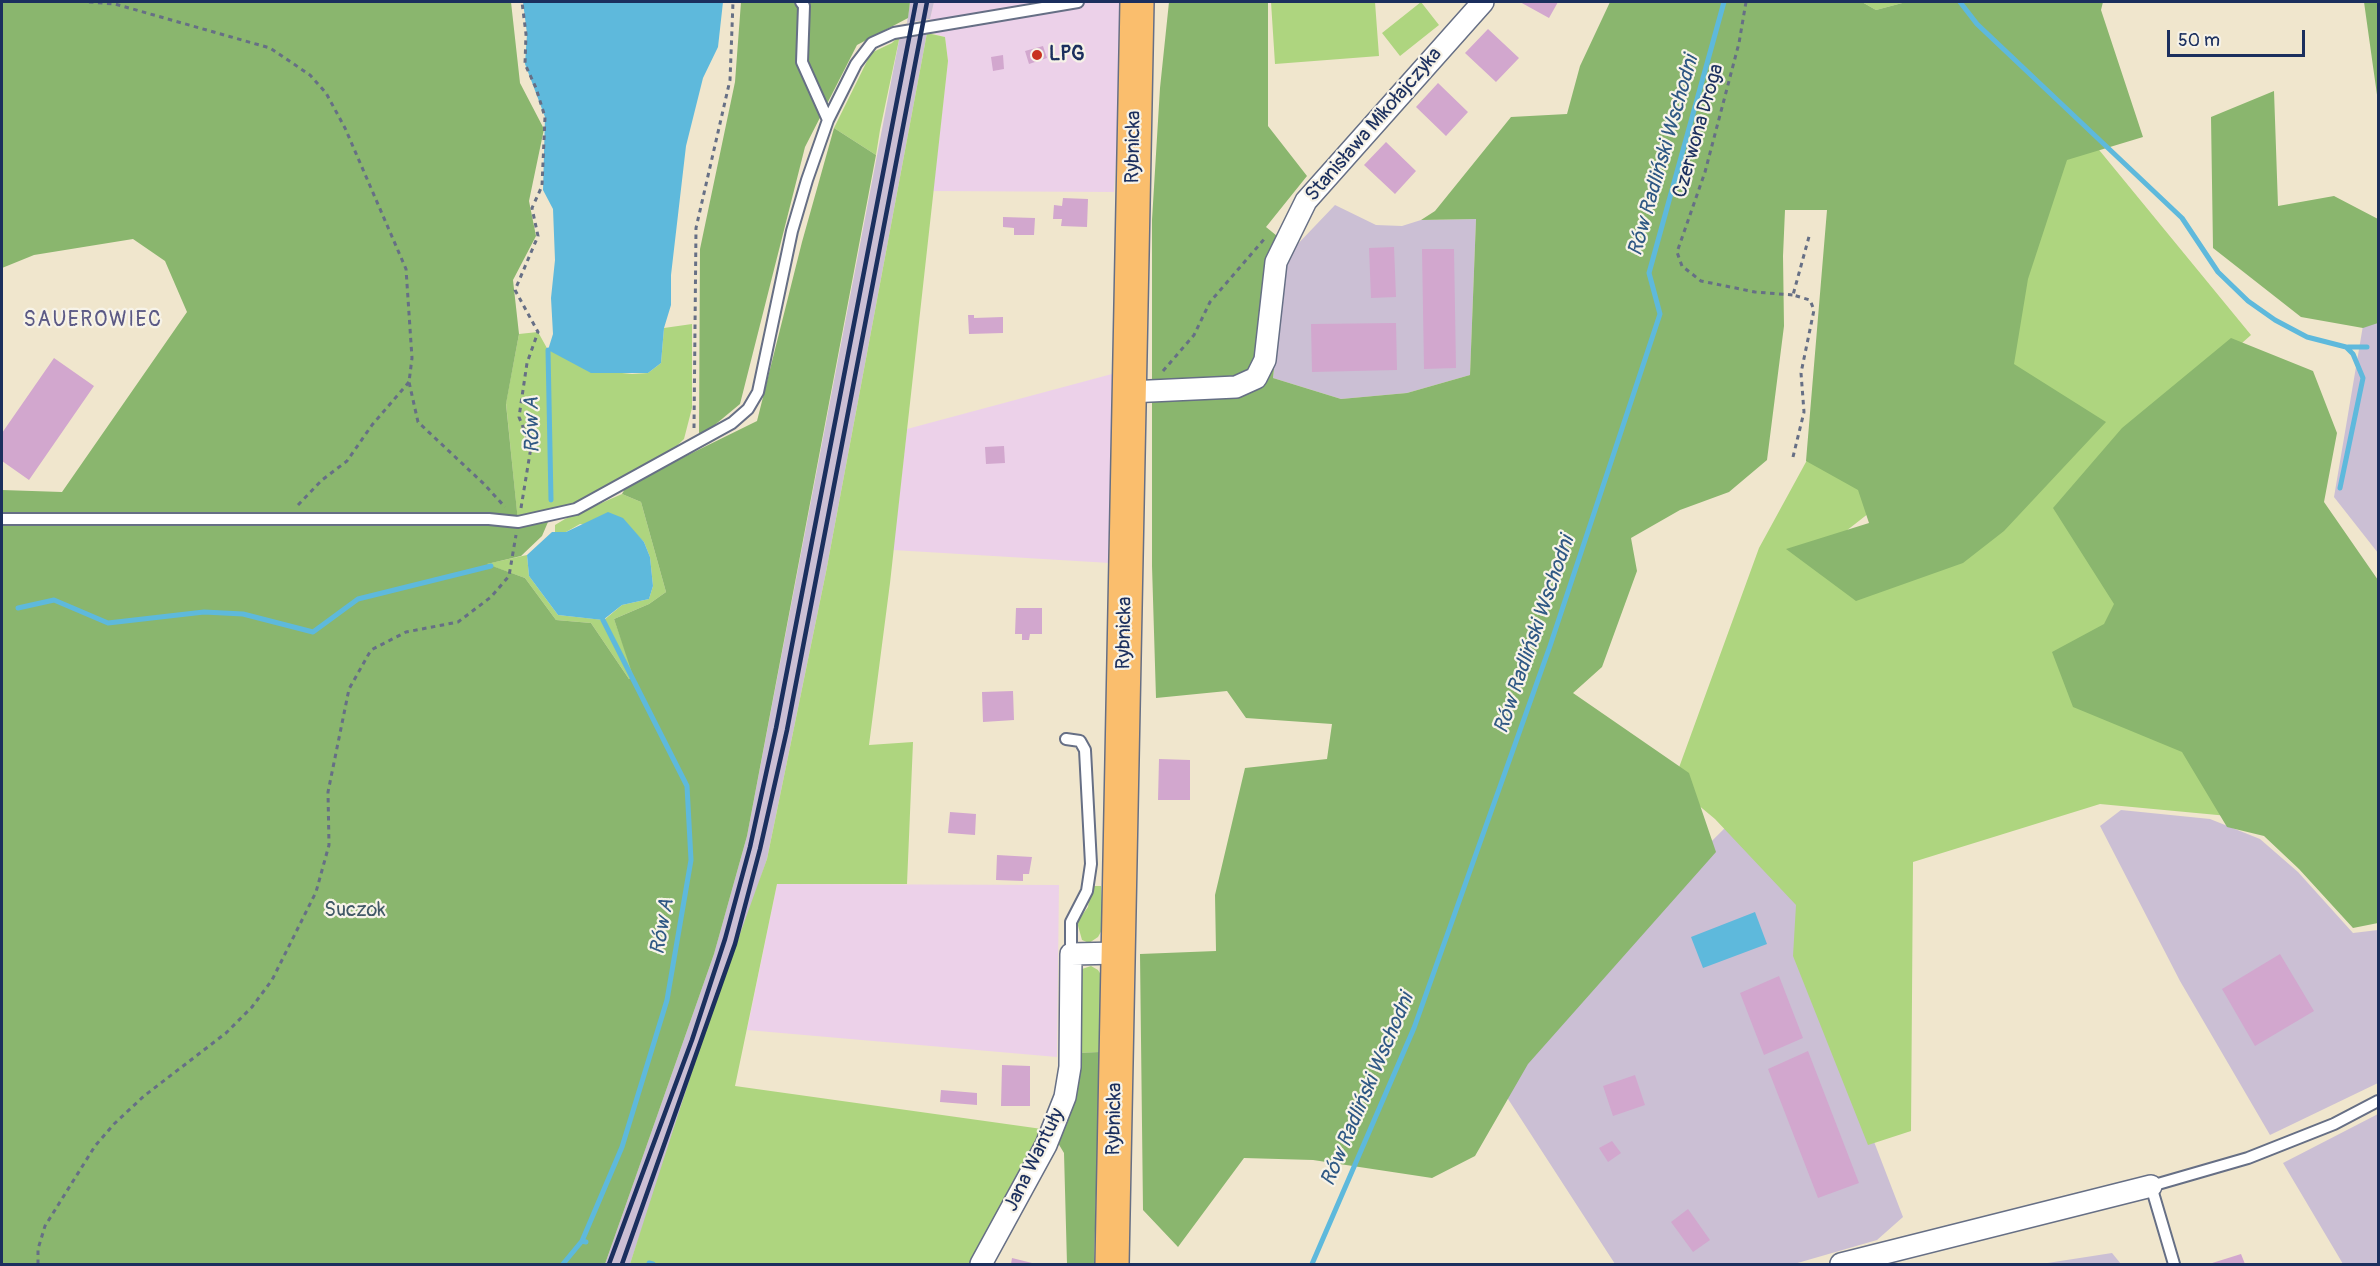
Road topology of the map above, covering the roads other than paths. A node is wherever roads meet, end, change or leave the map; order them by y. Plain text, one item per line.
1 (801, 2) edge
2 (1078, 2) edge
3 (1137, 2) edge
4 (1483, 2) edge
5 (828, 120) junction
6 (1129, 392) junction
7 (2, 519) edge
8 (1066, 739) dead end
9 (1119, 953) junction
10 (1071, 954) junction
11 (2379, 1101) edge
12 (2151, 1186) junction
13 (981, 1264) edge
14 (1112, 1264) edge
15 (1841, 1264) edge
16 (2174, 1264) edge

1 - 5 lane
2 - 5 lane
3 - 6 main road, Rybnicka
4 - 6 street, Stanisława Mikołajczyka
5 - 7 lane
6 - 9 main road, Rybnicka
8 - 10 lane
9 - 10 street
9 - 14 main road, Rybnicka
10 - 13 street, Jana Wantuły
11 - 12 lane
12 - 15 street
12 - 16 lane

